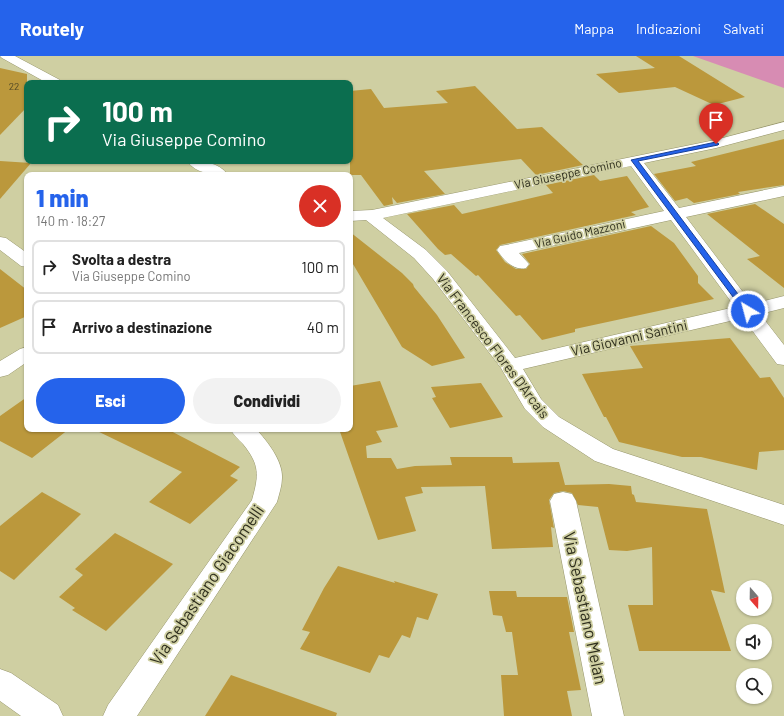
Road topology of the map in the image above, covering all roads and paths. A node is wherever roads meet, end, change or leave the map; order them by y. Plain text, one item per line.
1 (6, 56) edge
2 (50, 80) edge
3 (784, 126) edge
4 (634, 160) junction
5 (200, 164) edge
6 (215, 172) edge
7 (784, 190) edge
8 (672, 214) junction
9 (372, 215) junction
10 (353, 216) edge
11 (0, 242) edge
12 (24, 260) edge
13 (520, 264) dead end
14 (784, 302) edge
15 (748, 311) junction
16 (24, 355) edge
17 (784, 359) edge
18 (510, 366) junction
19 (0, 370) edge
20 (246, 432) edge
21 (562, 501) dead end
22 (784, 515) edge
23 (0, 683) edge
24 (47, 716) edge
25 (119, 716) edge
26 (608, 716) edge

1 - 2 street
3 - 4 street, Via Giuseppe Comino
4 - 8 street
4 - 9 street, Via Giuseppe Comino
5 - 6 street
7 - 8 street
8 - 13 street, Via Guido Mazzoni
8 - 15 street
9 - 10 street, Via Giuseppe Comino
9 - 18 street, Via Francesco Flores D'Arcais
11 - 12 street
14 - 15 street, Via Giovanni Santini
15 - 17 street
15 - 18 street, Via Giovanni Santini
16 - 19 street
18 - 22 street, Via Francesco Flores D'Arcais
20 - 25 street, Via Sebastiano Giacomelli
21 - 26 street, Via Sebastiano Melan
23 - 24 street

